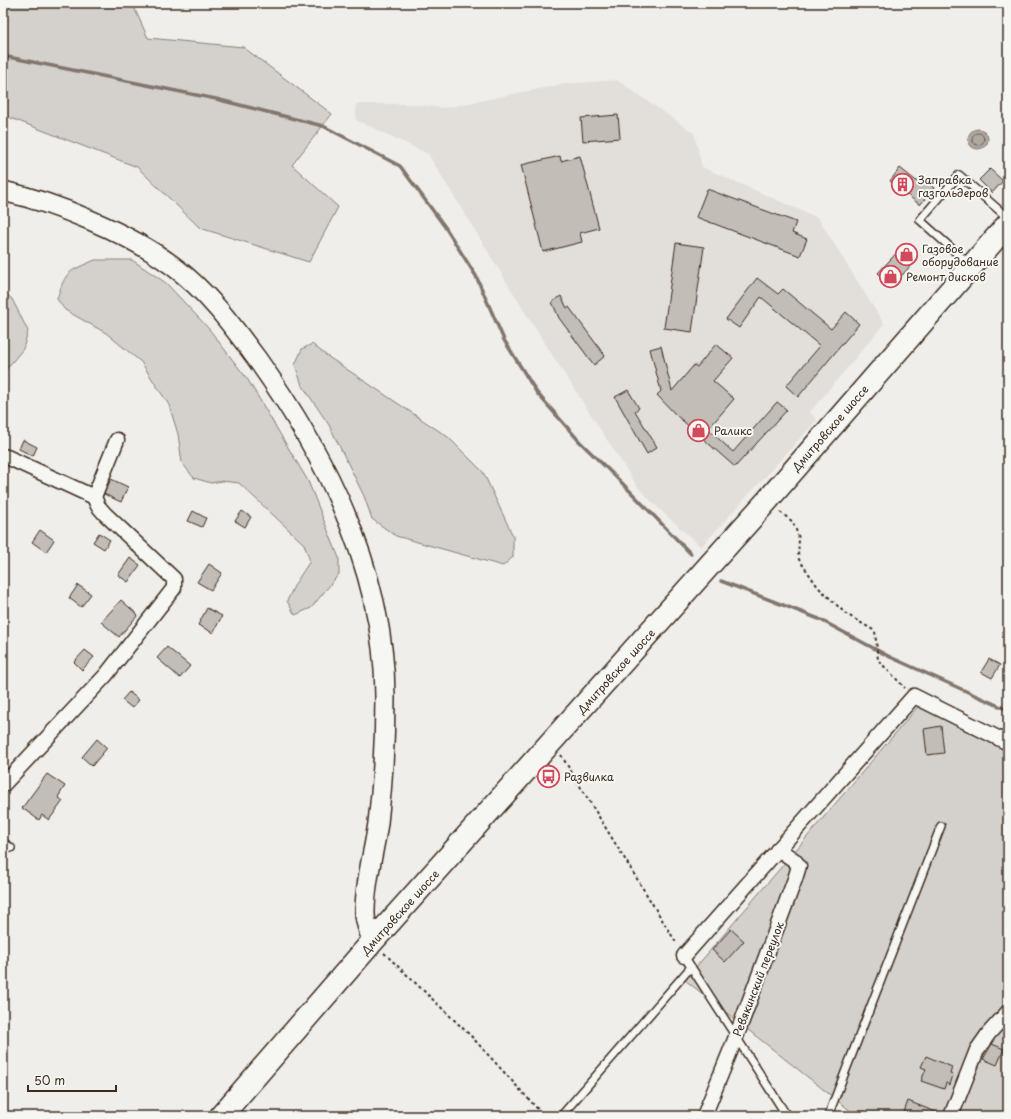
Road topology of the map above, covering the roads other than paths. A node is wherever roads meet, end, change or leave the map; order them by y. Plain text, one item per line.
1 (3, 191) edge
2 (1008, 218) edge
3 (1008, 224) edge
4 (971, 266) junction
5 (116, 440) dead end
6 (3, 456) edge
7 (94, 497) junction
8 (1008, 743) edge
9 (3, 785) edge
10 (941, 826) dead end
11 (3, 842) edge
12 (11, 848) dead end
13 (778, 849) junction
14 (372, 942) junction
15 (687, 961) junction
16 (1008, 1012) edge
17 (736, 1037) junction
18 (221, 1116) edge
19 (561, 1116) edge
20 (704, 1116) edge
21 (787, 1116) edge
22 (828, 1116) edge
23 (951, 1116) edge

1 - 14 street
2 - 4 lane
3 - 4 highway, Дмитровское шоссе
4 - 14 highway, Дмитровское шоссе
5 - 7 street
6 - 7 street
7 - 9 street
8 - 13 street
10 - 22 lane
11 - 12 lane
13 - 15 street
13 - 17 street, Ревякинский переулок
14 - 18 highway, Дмитровское шоссе
15 - 17 lane
15 - 19 lane
16 - 23 street
17 - 20 street, Ревякинский переулок
17 - 21 lane

